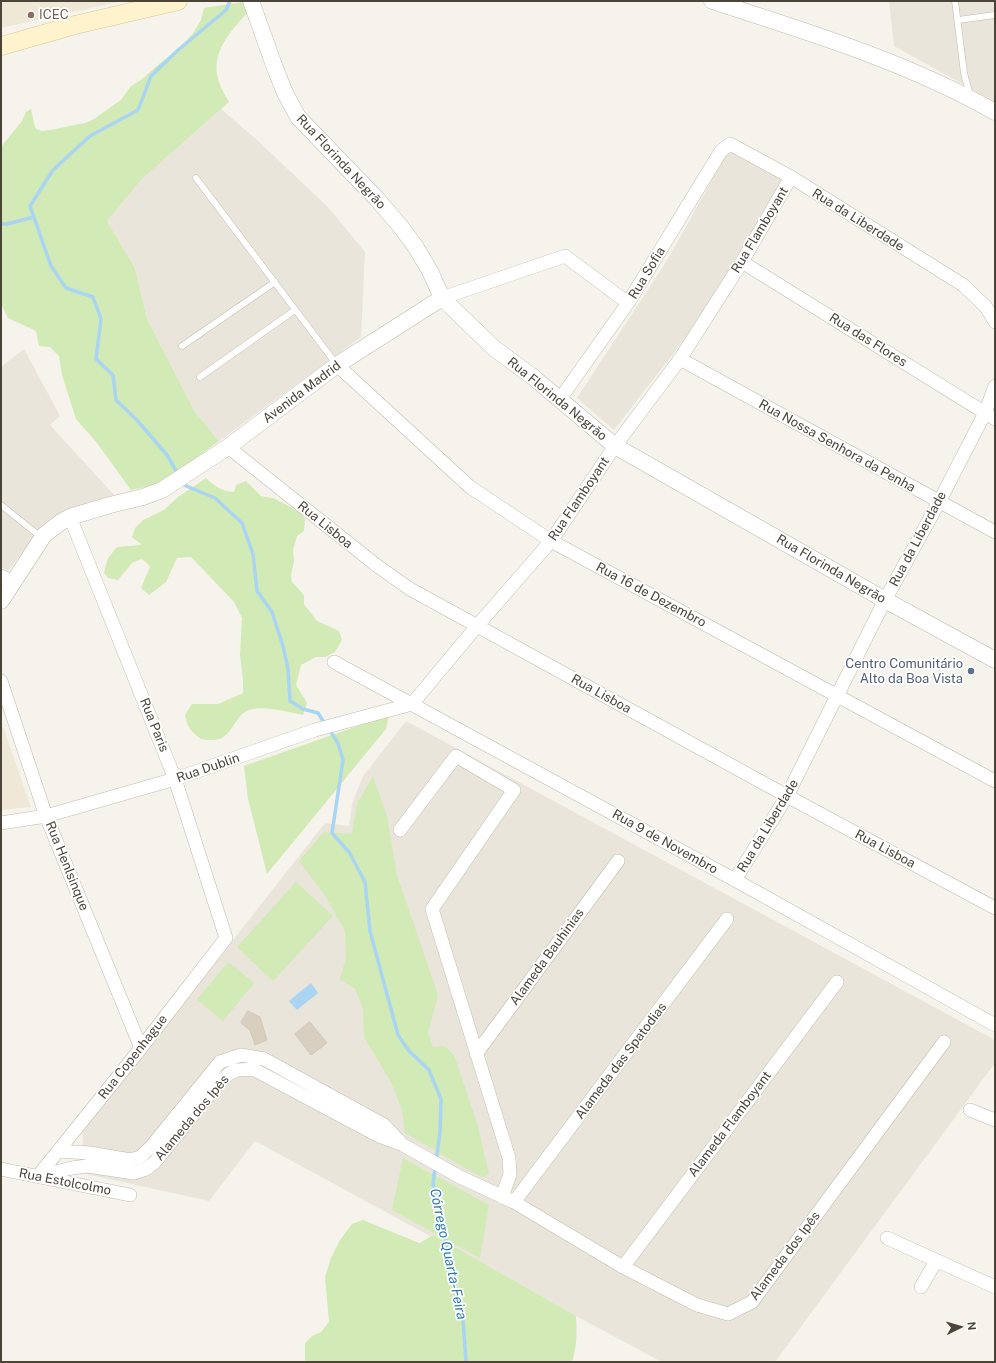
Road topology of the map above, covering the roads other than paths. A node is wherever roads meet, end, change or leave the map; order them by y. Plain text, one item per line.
1 (177, 1) edge
2 (251, 1) edge
3 (712, 1) edge
4 (955, 1) edge
5 (995, 15) edge
6 (958, 20) junction
7 (1, 46) edge
8 (970, 98) junction
9 (995, 112) edge
10 (730, 144) joint
11 (791, 177) junction
12 (196, 178) dead end
13 (742, 262) junction
14 (275, 282) junction
15 (442, 298) junction
16 (628, 303) junction
17 (295, 310) junction
18 (995, 322) edge
19 (182, 346) dead end
20 (680, 359) junction
21 (337, 365) junction
22 (200, 377) dead end
23 (995, 386) edge
24 (560, 400) junction
25 (990, 416) edge
26 (615, 446) junction
27 (228, 447) junction
28 (939, 502) junction
29 (1, 505) edge
30 (70, 517) junction
31 (995, 532) edge
32 (42, 538) junction
33 (551, 541) junction
34 (7, 580) edge
35 (886, 600) junction
36 (1, 601) edge
37 (476, 626) junction
38 (995, 660) edge
39 (334, 662) dead end
40 (1, 681) edge
41 (838, 696) junction
42 (412, 704) junction
43 (175, 779) junction
44 (995, 781) edge
45 (787, 796) junction
46 (46, 816) junction
47 (1, 823) edge
48 (400, 830) dead end
49 (618, 860) dead end
50 (735, 880) junction
51 (995, 908) edge
52 (727, 919) dead end
53 (226, 938) joint
54 (837, 982) dead end
55 (995, 1025) edge
56 (944, 1042) dead end
57 (141, 1048) junction
58 (476, 1054) junction
59 (264, 1059) junction
60 (220, 1062) junction
61 (255, 1070) junction
62 (228, 1073) junction
63 (970, 1110) dead end
64 (995, 1120) edge
65 (403, 1145) junction
66 (58, 1151) junction
67 (75, 1152) junction
68 (1, 1166) edge
69 (132, 1166) junction
70 (72, 1168) junction
71 (38, 1176) junction
72 (130, 1195) dead end
73 (508, 1199) junction
74 (887, 1238) dead end
75 (936, 1261) junction
76 (624, 1267) junction
77 (921, 1287) dead end
78 (995, 1287) edge

1 - 7 main road
2 - 15 street, Rua Florinda Negrão
3 - 8 street
4 - 6 lane
5 - 6 lane
6 - 8 lane
8 - 9 street
10 - 11 street, Rua da Liberdade
10 - 16 street, Rua Sofia
11 - 13 street, Rua Flamboyant
11 - 18 street, Rua da Liberdade
12 - 14 lane
13 - 20 street, Rua Flamboyant
13 - 25 street, Rua das Flores
14 - 17 lane
14 - 19 lane
15 - 16 street, Avenida Madrid
15 - 21 street, Avenida Madrid
15 - 24 street, Rua Florinda Negrão
16 - 24 street, Rua Sofia
17 - 21 lane
17 - 22 lane
20 - 26 street, Rua Flamboyant
20 - 28 street, Rua Nossa Senhora da Penha
21 - 27 street, Avenida Madrid
21 - 33 street, Rua 16 de Dezembro
23 - 25 street, Rua da Liberdade
24 - 26 street, Rua Florinda Negrão
25 - 28 street, Rua da Liberdade
26 - 33 street, Rua Flamboyant
26 - 35 street, Rua Florinda Negrão
27 - 30 street, Avenida Madrid
27 - 37 street, Rua Lisboa
28 - 31 street, Rua Nossa Senhora da Penha
28 - 35 street, Rua da Liberdade
29 - 32 lane
30 - 32 street, Avenida Madrid
30 - 43 street, Rua Paris
32 - 34 street, Avenida Madrid
33 - 37 street, Rua Flamboyant
33 - 41 street, Rua 16 de Dezembro
34 - 36 street, Avenida Madrid
35 - 38 street, Rua Florinda Negrão
35 - 41 street, Rua da Liberdade
37 - 42 street, Rua Flamboyant
37 - 45 street, Rua Lisboa
39 - 42 street, Rua 9 de Novembro
40 - 46 street, Rua Henlsinque
41 - 44 street, Rua 16 de Dezembro
41 - 45 street, Rua da Liberdade
42 - 43 street, Rua Dublin
42 - 50 street, Rua 9 de Novembro
43 - 46 street, Rua Dublin
43 - 53 street, Rua Paris
45 - 50 street, Rua da Liberdade
45 - 51 street, Rua Lisboa
46 - 47 street, Rua Dublin
46 - 57 street, Rua Henlsinque
48 - 58 street
49 - 58 street, Alameda Bauhinias
50 - 55 street, Rua 9 de Novembro
52 - 73 street, Alameda das Spatodias
53 - 57 street, Rua Copenhague
54 - 76 street, Alameda Flamboyant
56 - 76 street, Alameda dos Ipês
57 - 66 street, Rua Copenhague
58 - 73 street
59 - 60 street, Alameda dos Ipês
59 - 61 street
59 - 65 street, Alameda dos Ipês
60 - 62 street
60 - 69 street, Alameda dos Ipês
61 - 62 street, Alameda dos Ipês
61 - 65 street, Alameda dos Ipês
62 - 69 street, Alameda dos Ipês
63 - 64 street
65 - 73 street, Alameda dos Ipês
66 - 67 street
66 - 71 street, Rua Copenhague
67 - 69 street
67 - 70 street
68 - 71 street, Rua Estolcolmo
69 - 70 street
70 - 71 street
71 - 72 street, Rua Estolcolmo
73 - 76 street, Alameda dos Ipês
74 - 75 street
75 - 77 street
75 - 78 street

